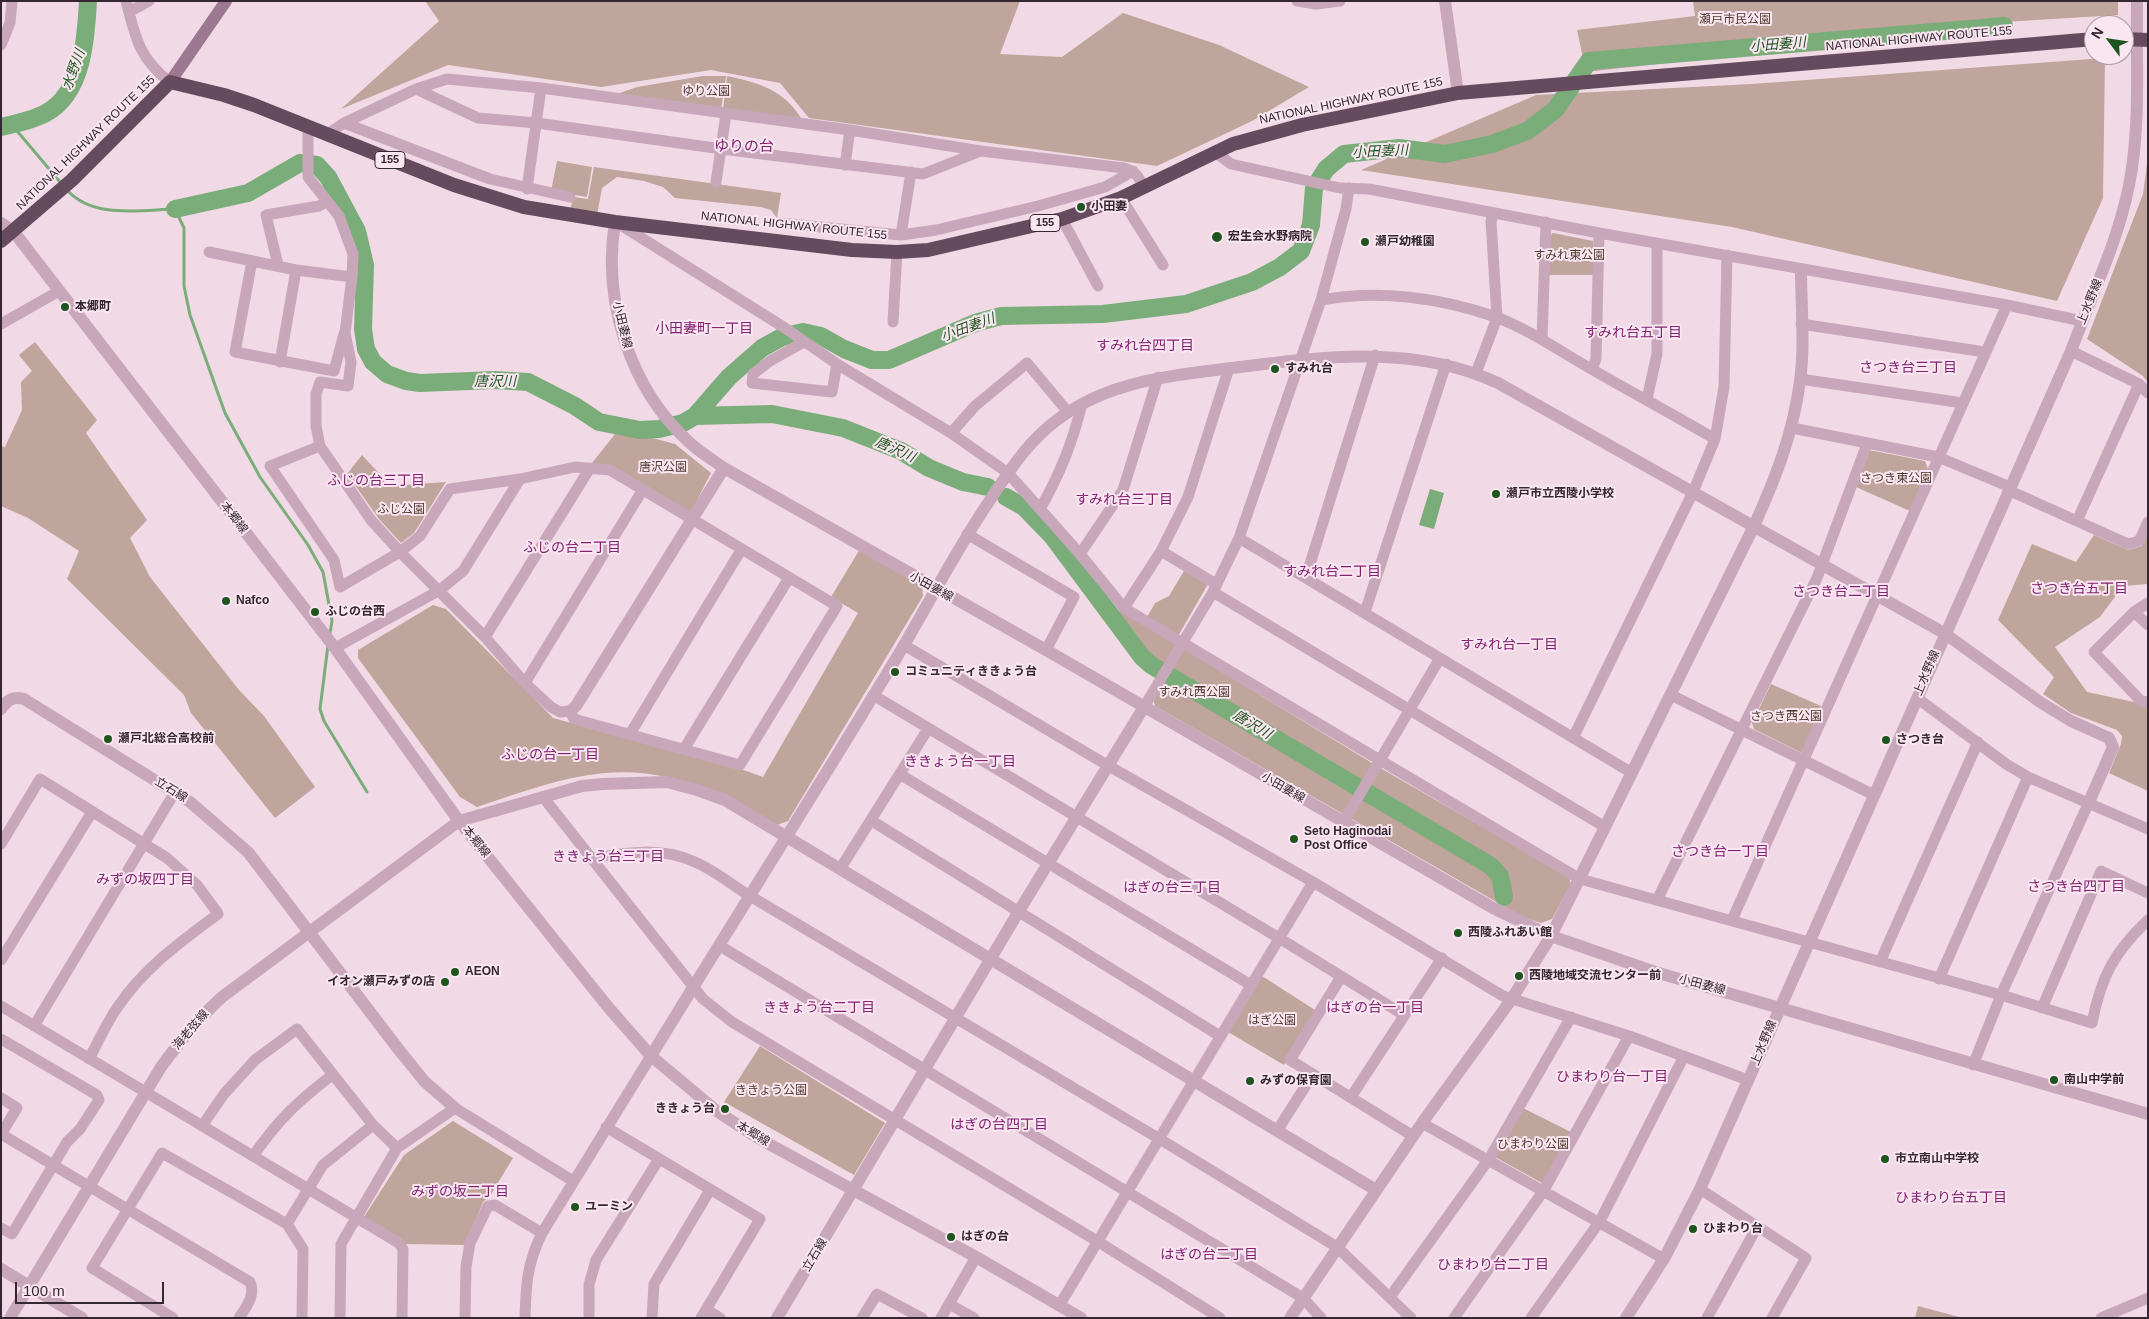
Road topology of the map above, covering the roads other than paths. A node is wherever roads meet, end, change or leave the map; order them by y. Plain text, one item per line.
1 (12, 1) edge
2 (149, 1) edge
3 (226, 1) edge
4 (1297, 1) edge
5 (1340, 1) edge
6 (1445, 1) edge
7 (2137, 1) edge
8 (128, 7) edge
9 (2084, 40) edge
10 (2136, 40) edge
11 (1, 45) edge
12 (170, 82) junction
13 (541, 88) junction
14 (416, 89) junction
15 (1458, 93) junction
16 (726, 114) junction
17 (344, 123) junction
18 (537, 123) junction
19 (308, 128) junction
20 (850, 130) junction
21 (326, 134) junction
22 (722, 149) junction
23 (981, 151) junction
24 (1215, 152) junction
25 (845, 165) junction
26 (1133, 171) junction
27 (910, 172) junction
28 (716, 182) dead end
29 (1142, 187) junction
30 (1345, 188) junction
31 (527, 189) junction
32 (570, 197) dead end
33 (1121, 198) junction
34 (326, 202) junction
35 (1494, 213) junction
36 (1062, 219) junction
37 (615, 222) junction
38 (1546, 222) junction
39 (1, 223) edge
40 (780, 224) dead end
41 (14, 232) junction
42 (1599, 233) junction
43 (901, 235) junction
44 (1, 241) edge
45 (1657, 243) junction
46 (209, 252) dead end
47 (898, 252) junction
48 (1727, 255) junction
49 (252, 261) junction
50 (278, 265) junction
51 (1162, 265) dead end
52 (1801, 269) junction
53 (296, 270) junction
54 (352, 277) junction
55 (1098, 286) dead end
56 (59, 291) junction
57 (1321, 300) junction
58 (2007, 305) junction
59 (1497, 318) junction
60 (2082, 321) junction
61 (893, 322) dead end
62 (1, 324) edge
63 (1801, 324) junction
64 (345, 332) junction
65 (1542, 340) junction
66 (802, 341) junction
67 (2070, 351) junction
68 (1985, 352) junction
69 (1375, 356) junction
70 (1302, 359) junction
71 (280, 362) junction
72 (837, 364) junction
73 (1446, 364) junction
74 (1229, 368) junction
75 (1592, 369) junction
76 (1476, 373) junction
77 (1158, 377) junction
78 (1800, 378) junction
79 (2139, 384) junction
80 (2148, 392) edge
81 (1647, 399) junction
82 (1963, 403) junction
83 (1082, 404) junction
84 (1068, 412) junction
85 (1792, 428) junction
86 (951, 433) junction
87 (1715, 438) junction
88 (1867, 444) junction
89 (320, 446) junction
90 (1938, 457) junction
91 (590, 468) junction
92 (724, 468) junction
93 (1008, 473) junction
94 (520, 479) junction
95 (2009, 489) junction
96 (642, 491) junction
97 (1693, 492) junction
98 (1040, 509) junction
99 (693, 521) junction
100 (2078, 521) junction
101 (2148, 522) edge
102 (1754, 526) junction
103 (967, 534) junction
104 (1239, 538) junction
105 (741, 550) junction
106 (1161, 551) junction
107 (400, 552) junction
108 (1080, 554) junction
109 (1821, 565) junction
110 (1306, 577) junction
111 (789, 578) junction
112 (1214, 588) junction
113 (440, 590) junction
114 (936, 590) junction
115 (1877, 596) junction
116 (2148, 603) edge
117 (1124, 608) junction
118 (1365, 612) junction
119 (2134, 612) junction
120 (2148, 625) edge
121 (1944, 633) junction
122 (485, 637) junction
123 (330, 642) junction
124 (1182, 644) junction
125 (904, 645) junction
126 (1046, 650) junction
127 (1440, 658) junction
128 (525, 684) junction
129 (873, 695) junction
130 (1671, 695) junction
131 (1917, 698) junction
132 (2148, 702) edge
133 (1144, 707) junction
134 (1, 709) edge
135 (1410, 710) junction
136 (570, 711) junction
137 (928, 729) junction
138 (1742, 730) junction
139 (630, 734) junction
140 (1573, 738) junction
141 (1978, 742) junction
142 (684, 748) junction
143 (1380, 762) junction
144 (1804, 762) junction
145 (1107, 765) junction
146 (1632, 773) junction
147 (901, 775) junction
148 (2028, 777) junction
149 (175, 792) junction
150 (1874, 795) junction
151 (543, 797) junction
152 (2089, 802) junction
153 (92, 812) junction
154 (1076, 817) junction
155 (459, 821) junction
156 (872, 821) junction
157 (1343, 823) junction
158 (1605, 827) junction
159 (2148, 829) edge
160 (786, 839) junction
161 (145, 843) junction
162 (1, 844) edge
163 (593, 858) junction
164 (1048, 864) junction
165 (840, 869) junction
166 (1580, 879) junction
167 (1313, 882) junction
168 (2148, 893) edge
169 (750, 896) junction
170 (1657, 900) junction
171 (1019, 911) junction
172 (1732, 920) junction
173 (2148, 920) edge
174 (308, 933) junction
175 (1551, 936) junction
176 (1279, 938) junction
177 (1809, 943) junction
178 (720, 946) junction
179 (1442, 958) junction
180 (990, 959) junction
181 (1, 960) edge
182 (1880, 962) junction
183 (1341, 977) junction
184 (1939, 979) junction
185 (1251, 985) junction
186 (693, 986) junction
187 (2001, 995) junction
188 (1511, 1000) junction
189 (1, 1006) edge
190 (1780, 1006) junction
191 (2042, 1008) junction
192 (1404, 1015) junction
193 (956, 1017) junction
194 (1571, 1018) junction
195 (34, 1026) junction
196 (1220, 1036) junction
197 (1629, 1036) junction
198 (1, 1039) edge
199 (651, 1056) junction
200 (1684, 1056) junction
201 (89, 1059) junction
202 (1973, 1065) junction
203 (925, 1070) junction
204 (1313, 1074) junction
205 (332, 1075) junction
206 (1748, 1080) junction
207 (1192, 1081) junction
208 (147, 1094) junction
209 (1351, 1097) junction
210 (1, 1098) edge
211 (455, 1108) junction
212 (2148, 1114) edge
213 (894, 1121) junction
214 (1422, 1123) junction
215 (373, 1125) junction
216 (202, 1126) junction
217 (606, 1127) junction
218 (1277, 1131) junction
219 (1, 1134) edge
220 (1413, 1136) junction
221 (1158, 1138) junction
222 (397, 1148) junction
223 (253, 1156) junction
224 (659, 1159) junction
225 (1489, 1159) junction
226 (54, 1165) junction
227 (573, 1181) junction
228 (89, 1185) junction
229 (1700, 1189) junction
230 (308, 1190) junction
231 (710, 1190) junction
232 (1376, 1190) junction
233 (1544, 1190) junction
234 (854, 1191) junction
235 (1127, 1191) junction
236 (128, 1210) junction
237 (357, 1218) junction
238 (1600, 1221) junction
239 (287, 1224) junction
240 (1757, 1227) junction
241 (1, 1228) edge
242 (542, 1233) junction
243 (1097, 1241) junction
244 (1337, 1247) junction
245 (976, 1257) junction
246 (1664, 1259) junction
247 (1, 1269) edge
248 (29, 1285) junction
249 (1390, 1297) junction
250 (1303, 1298) junction
251 (2148, 1298) edge
252 (949, 1304) junction
253 (1059, 1306) junction
254 (704, 1314) edge
255 (10, 1318) edge
256 (82, 1318) edge
257 (173, 1318) edge
258 (239, 1318) edge
259 (302, 1318) edge
260 (340, 1318) edge
261 (402, 1318) edge
262 (465, 1318) edge
263 (525, 1318) edge
264 (589, 1318) edge
265 (652, 1318) edge
266 (720, 1318) edge
267 (777, 1318) edge
268 (862, 1318) edge
269 (922, 1318) edge
270 (941, 1318) edge
271 (974, 1318) edge
272 (1081, 1318) edge
273 (1220, 1318) edge
274 (1290, 1318) edge
275 (1321, 1318) edge
276 (1411, 1318) edge
277 (1454, 1318) edge
278 (1531, 1318) edge
279 (1626, 1318) edge
280 (1707, 1318) edge
281 (1772, 1318) edge
282 (2101, 1318) edge

1 - 11 street
2 - 8 street
3 - 12 main road
4 - 5 street
6 - 15 street
7 - 10 street, 上水野線
8 - 12 street
9 - 15 highway, NATIONAL HIGHWAY ROUTE 155 / 155
10 - 60 street, 上水野線
12 - 19 highway, NATIONAL HIGHWAY ROUTE 155 / 155
12 - 41 highway, NATIONAL HIGHWAY ROUTE 155
13 - 14 street
13 - 16 street
13 - 18 street
14 - 17 street
14 - 18 street
15 - 24 highway, NATIONAL HIGHWAY ROUTE 155 / 155
16 - 20 street
16 - 22 street
17 - 21 street
17 - 31 street
18 - 22 street
18 - 31 street
19 - 21 highway, NATIONAL HIGHWAY ROUTE 155 / 155
19 - 34 street
20 - 23 street
20 - 25 street
21 - 37 highway, NATIONAL HIGHWAY ROUTE 155 / 155
22 - 25 street
22 - 28 street
23 - 26 street
23 - 27 street
24 - 29 highway, NATIONAL HIGHWAY ROUTE 155 / 155
24 - 30 street
25 - 27 street
26 - 29 street
26 - 43 street
27 - 43 street
29 - 33 highway, NATIONAL HIGHWAY ROUTE 155 / 155
30 - 35 street
30 - 57 street
31 - 32 street
33 - 36 highway, NATIONAL HIGHWAY ROUTE 155 / 155
33 - 51 street
34 - 50 street
34 - 54 street
35 - 38 street
35 - 59 street
36 - 47 highway, NATIONAL HIGHWAY ROUTE 155 / 155
36 - 55 street
37 - 47 highway, NATIONAL HIGHWAY ROUTE 155 / 155
37 - 66 street
37 - 92 street, 小田妻線
38 - 42 street
38 - 65 street
39 - 41 street, 本郷線
40 - 43 street
41 - 44 highway, NATIONAL HIGHWAY ROUTE 155
41 - 56 street, 本郷線
42 - 45 street
42 - 75 street
45 - 48 street
45 - 81 street
46 - 49 street
47 - 61 street
48 - 52 street
48 - 87 street
49 - 50 street
49 - 71 street
50 - 53 street
52 - 58 street
52 - 63 street
53 - 54 street
53 - 71 street
54 - 64 street
56 - 62 street
56 - 123 street, 本郷線
57 - 59 street
57 - 70 street
58 - 60 street
58 - 68 street
59 - 65 street
59 - 76 street
60 - 67 street, 上水野線
63 - 68 street
63 - 78 street
64 - 71 street
64 - 89 street
65 - 75 street
66 - 72 street
66 - 72 street
67 - 79 street
67 - 95 street, 上水野線
68 - 82 street
69 - 70 street
69 - 73 street
69 - 110 street
70 - 74 street
70 - 104 street
72 - 86 street
73 - 76 street
73 - 118 street
74 - 77 street
74 - 106 street
75 - 81 street
76 - 97 street
77 - 83 street
77 - 108 street
78 - 82 street
78 - 85 street
79 - 80 street
79 - 100 street
81 - 87 street
82 - 90 street
83 - 84 street
83 - 98 street
84 - 86 street
84 - 93 street
85 - 88 street
85 - 102 street
86 - 93 street
87 - 97 street
88 - 90 street
88 - 109 street
89 - 107 street
89 - 107 street
90 - 95 street
90 - 115 street
91 - 94 street
91 - 96 street
91 - 122 street
92 - 99 street
92 - 114 street, 小田妻線
93 - 98 street
93 - 103 street
94 - 107 street
94 - 113 street
95 - 100 street
95 - 121 street, 上水野線
96 - 99 street
96 - 128 street
97 - 102 street
97 - 140 street
98 - 108 street
99 - 105 street
99 - 136 street
100 - 101 street
102 - 109 street
102 - 130 street
103 - 114 street
103 - 126 street
104 - 110 street
104 - 112 street
105 - 111 street
105 - 139 street
106 - 112 street
106 - 117 street
107 - 113 street
108 - 117 street
109 - 115 street
109 - 138 street
110 - 118 street
111 - 142 street
111 - 142 street
112 - 124 street
112 - 135 street
113 - 122 street
113 - 123 street
114 - 125 street
114 - 126 street, 小田妻線
115 - 121 street
115 - 144 street
116 - 119 street
117 - 124 street
118 - 127 street
119 - 120 street
119 - 132 street
121 - 131 street, 上水野線
121 - 152 street
122 - 128 street
123 - 155 street, 本郷線
124 - 133 street
124 - 143 street
125 - 129 street
125 - 145 street
126 - 133 street, 小田妻線
127 - 135 street
127 - 140 street
128 - 136 street
129 - 137 street
129 - 160 street
130 - 138 street
130 - 146 street
131 - 141 street
131 - 150 street, 上水野線
133 - 145 street, 立石線
133 - 157 street, 小田妻線
134 - 149 street, 立石線
135 - 143 street
135 - 158 street
136 - 139 street
137 - 147 street
137 - 154 street
138 - 144 street
138 - 170 street
139 - 142 street
140 - 146 street
141 - 148 street
141 - 182 street
143 - 157 street
143 - 166 street
144 - 150 street
144 - 172 street
145 - 154 street, 立石線
145 - 167 street
146 - 158 street
147 - 156 street
147 - 164 street
148 - 152 street
148 - 184 street
149 - 161 street
149 - 174 street, 立石線
150 - 177 street, 上水野線
151 - 155 street
151 - 160 street
151 - 163 street
152 - 159 street
152 - 187 street
153 - 161 street
153 - 162 street
153 - 181 street
154 - 164 street, 立石線
154 - 176 street
155 - 174 street, 海老弦線
155 - 199 street, 本郷線
156 - 165 street
156 - 171 street
157 - 175 street, 小田妻線
158 - 166 street
160 - 165 street
160 - 169 street
161 - 195 street
161 - 201 street
163 - 169 street
163 - 186 street
164 - 171 street, 立石線
164 - 185 street
165 - 180 street
166 - 170 street
166 - 175 street
167 - 176 street
167 - 179 street
168 - 191 street
169 - 178 street
169 - 193 street
170 - 172 street
171 - 180 street, 立石線
171 - 196 street
172 - 177 street
173 - 191 street
174 - 208 street, 海老弦線
174 - 211 street, 立石線
175 - 188 street
175 - 190 street, 小田妻線
176 - 183 street
176 - 185 street
177 - 182 street
177 - 190 street, 上水野線
178 - 186 street
178 - 203 street
179 - 188 street
179 - 192 street
180 - 193 street, 立石線
180 - 207 street
182 - 184 street
183 - 192 street
183 - 204 street
184 - 187 street
185 - 196 street
186 - 199 street
186 - 213 street
187 - 191 street
187 - 202 street
188 - 194 street
188 - 214 street
189 - 195 street
190 - 202 street, 小田妻線
190 - 206 street, 上水野線
192 - 209 street
193 - 203 street, 立石線
193 - 221 street
194 - 197 street
194 - 225 street
195 - 201 street
196 - 207 street
197 - 200 street
197 - 233 street
198 - 226 street
199 - 217 street
199 - 234 street, 本郷線
200 - 206 street
200 - 238 street
201 - 208 street
202 - 212 street, 小田妻線
203 - 213 street, 立石線
203 - 235 street
204 - 209 street
204 - 218 street
205 - 215 street
205 - 216 street
205 - 223 street
206 - 229 street, 上水野線
207 - 218 street
207 - 221 street
208 - 216 street
208 - 228 street, 海老弦線
209 - 220 street
210 - 219 street
211 - 222 street
211 - 227 street
213 - 234 street, 立石線
213 - 243 street
214 - 220 street
214 - 225 street
215 - 222 street
215 - 230 street
216 - 223 street
217 - 224 street
217 - 227 street
218 - 232 street
219 - 226 street
220 - 232 street
221 - 235 street
221 - 244 street
222 - 237 street
223 - 230 street
224 - 231 street
224 - 264 street
225 - 233 street
225 - 249 street
226 - 228 street
226 - 241 street
227 - 242 street
228 - 236 street
228 - 248 street, 海老弦線
229 - 240 street
229 - 246 street, 上水野線
230 - 237 street
230 - 239 street
231 - 254 street
231 - 265 street
232 - 244 street
233 - 238 street
233 - 277 street
234 - 245 street, 本郷線
234 - 267 street, 立石線
235 - 243 street
235 - 250 street
236 - 239 street
236 - 257 street
236 - 258 street
237 - 260 street
237 - 261 street
238 - 246 street
238 - 278 street
239 - 259 street
240 - 280 street
240 - 281 street
242 - 262 street
242 - 263 street
243 - 253 street
243 - 273 street
244 - 249 street
244 - 250 street
245 - 252 street
245 - 253 street, 本郷線
246 - 279 street, 上水野線
247 - 248 street
248 - 255 street, 海老弦線
248 - 256 street
249 - 276 street
250 - 274 street
250 - 275 street
251 - 282 street
252 - 270 street
252 - 271 street
253 - 272 street, 本郷線
254 - 266 street
268 - 269 street

